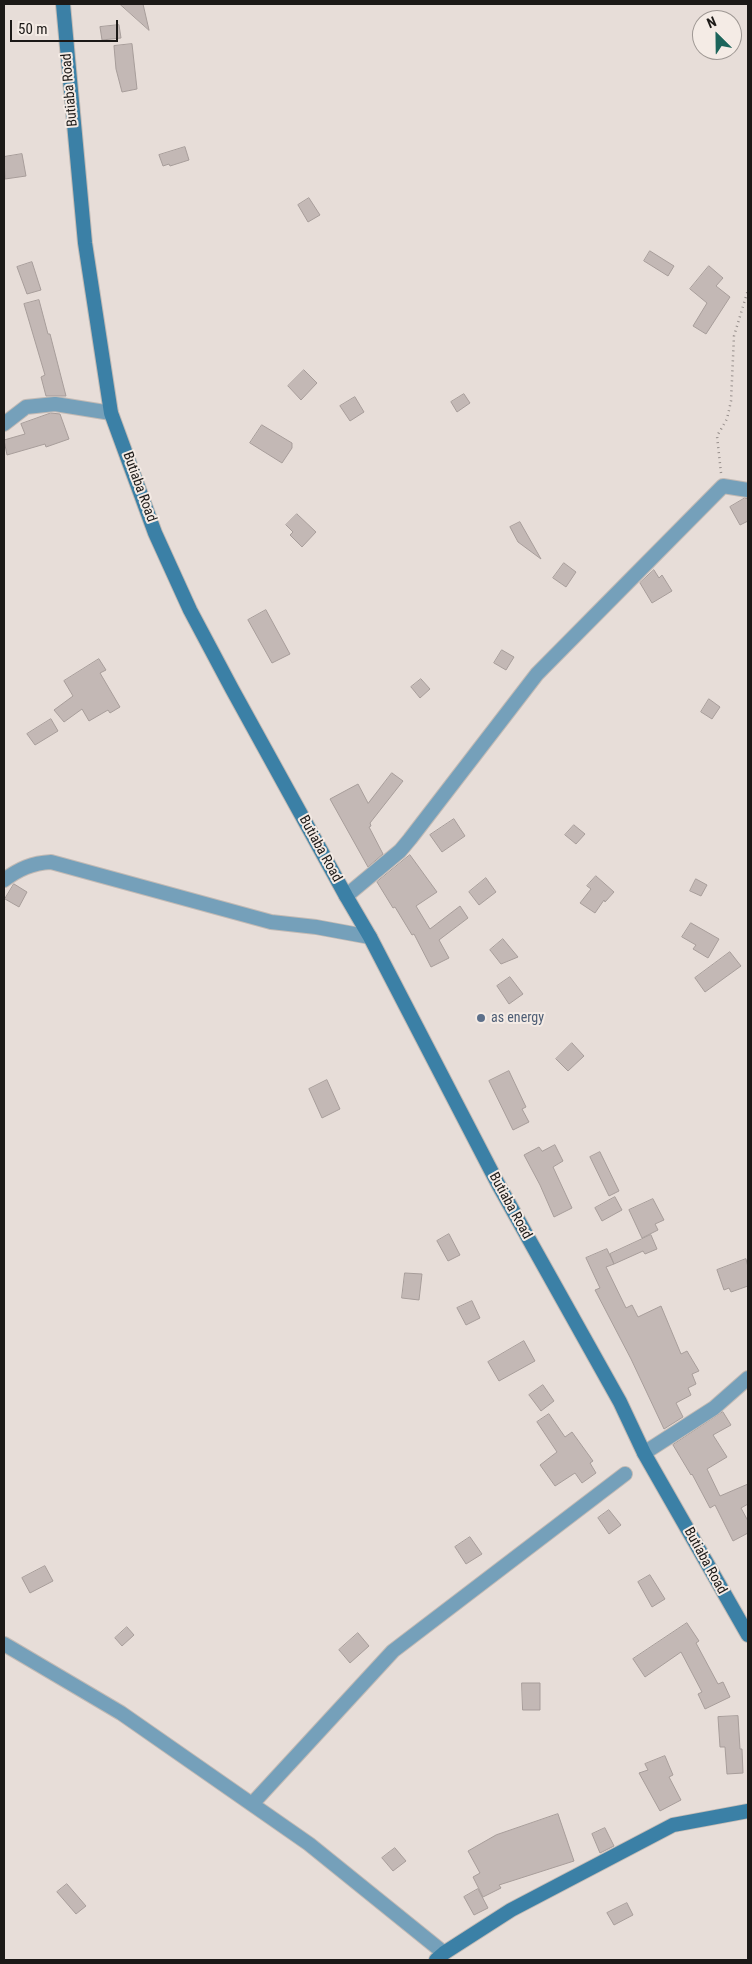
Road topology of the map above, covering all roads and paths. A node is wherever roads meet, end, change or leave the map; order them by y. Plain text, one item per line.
1 (63, 4) edge
2 (748, 290) edge
3 (112, 413) junction
4 (4, 424) edge
5 (723, 486) junction
6 (748, 490) edge
7 (4, 880) edge
8 (346, 896) junction
9 (370, 937) junction
10 (748, 1378) edge
11 (644, 1453) junction
12 (624, 1474) dead end
13 (748, 1636) edge
14 (4, 1644) edge
15 (252, 1804) junction
16 (748, 1811) edge
17 (440, 1957) edge

1 - 3 main road, Butiaba Road
2 - 5 path
3 - 4 street
3 - 8 main road, Butiaba Road
5 - 6 street
5 - 8 street
7 - 9 street
8 - 9 main road, Butiaba Road
9 - 11 main road, Butiaba Road
10 - 11 street
11 - 13 main road, Butiaba Road
12 - 15 street
14 - 15 street
15 - 17 street
16 - 17 main road

